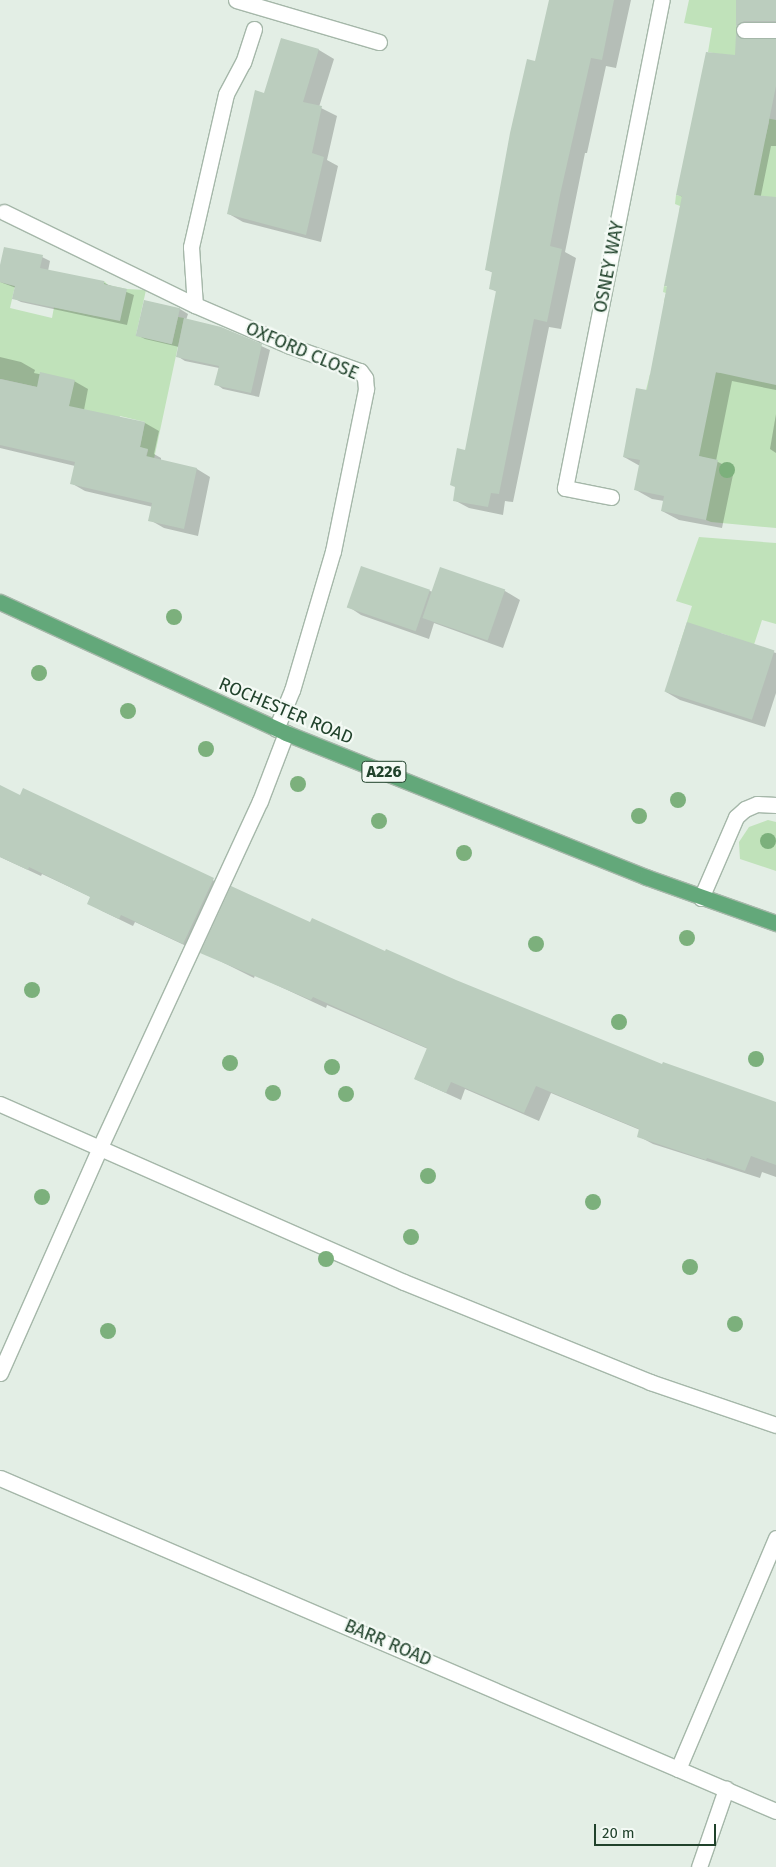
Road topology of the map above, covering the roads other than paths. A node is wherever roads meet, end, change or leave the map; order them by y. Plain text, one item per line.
1 (236, 0) edge
2 (662, 0) edge
3 (254, 29) dead end
4 (744, 30) dead end
5 (776, 30) edge
6 (379, 42) dead end
7 (4, 212) dead end
8 (195, 305) junction
9 (611, 497) dead end
10 (0, 602) edge
11 (281, 731) junction
12 (776, 805) edge
13 (701, 898) junction
14 (776, 923) edge
15 (0, 1104) edge
16 (100, 1147) junction
17 (0, 1373) edge
18 (776, 1425) edge
19 (0, 1478) edge
20 (776, 1538) edge
21 (678, 1769) junction
22 (726, 1789) junction
23 (776, 1811) edge
24 (699, 1867) edge

1 - 6 street
2 - 9 street, OSNEY WAY
3 - 8 street
4 - 5 street
7 - 8 street, OXFORD CLOSE
8 - 11 street, OXFORD CLOSE
10 - 11 main road, ROCHESTER ROAD / A226
11 - 13 main road, ROCHESTER ROAD / A226
11 - 16 street, OXFORD CLOSE
12 - 13 street
13 - 14 main road, ROCHESTER ROAD / A226
15 - 16 street
16 - 17 street, OXFORD CLOSE
16 - 18 street
19 - 21 street, BARR ROAD
20 - 21 street
21 - 22 street, BARR ROAD
22 - 23 street, BARR ROAD
22 - 24 street

